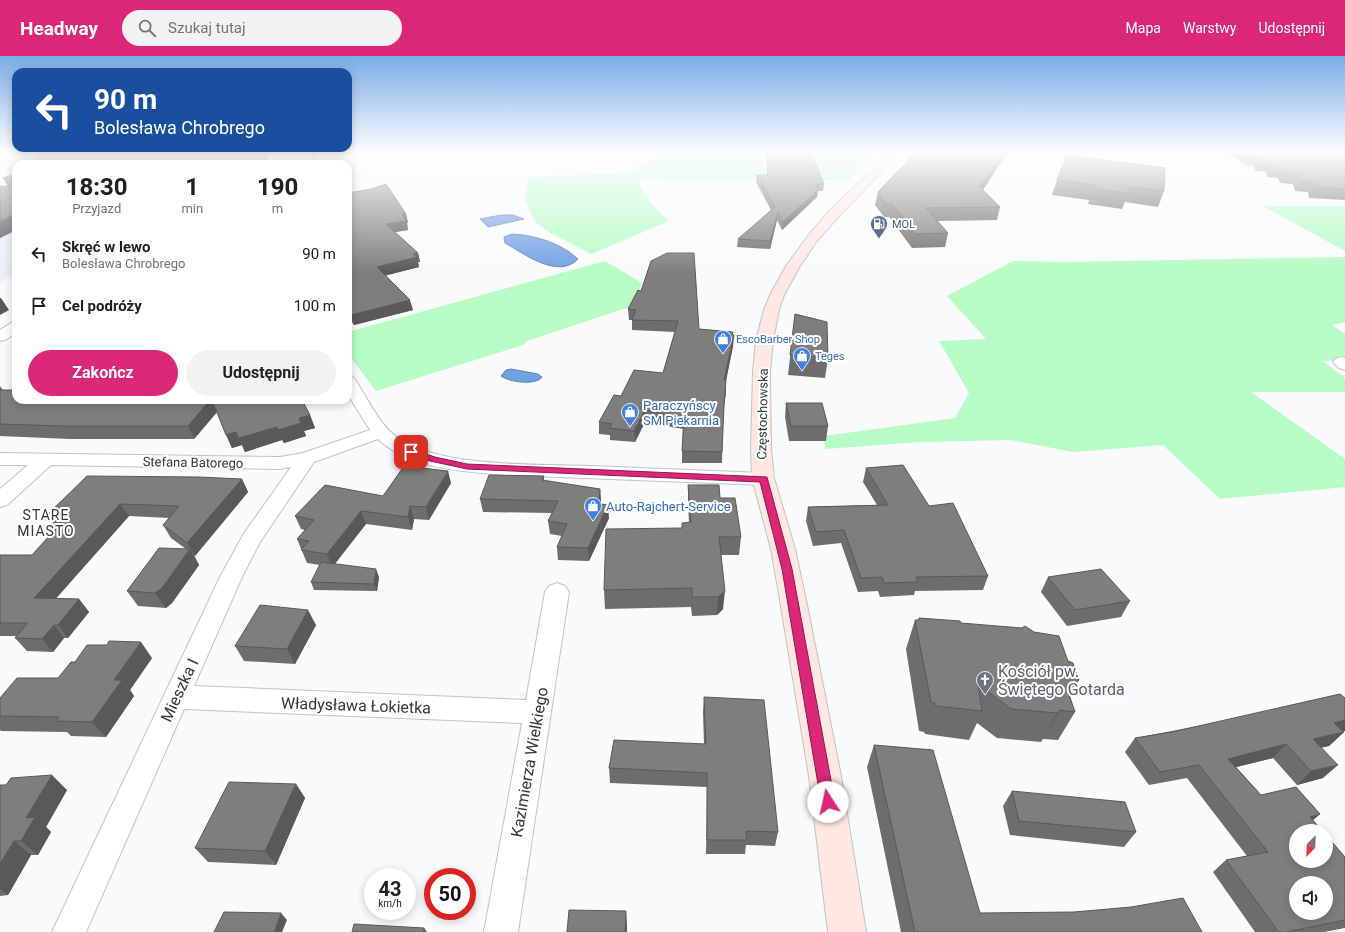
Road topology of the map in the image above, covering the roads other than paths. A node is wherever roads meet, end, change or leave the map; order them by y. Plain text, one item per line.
1 (854, 192) edge
2 (12, 329) edge
3 (0, 337) edge
4 (352, 387) edge
5 (381, 432) junction
6 (0, 458) edge
7 (307, 458) junction
8 (47, 459) junction
9 (763, 479) junction
10 (0, 500) edge
11 (557, 592) dead end
12 (176, 697) junction
13 (537, 712) junction
14 (69, 932) edge
15 (500, 932) edge
16 (847, 932) edge

1 - 9 main road, Częstochowska
2 - 3 street
4 - 5 street
5 - 7 street, Stefana Batorego
5 - 9 street
6 - 8 street, Stefana Batorego
7 - 8 street, Stefana Batorego
7 - 12 street, Mieszka I
8 - 10 street
9 - 16 main road, Częstochowska
11 - 13 street, Kazimierza Wielkiego
12 - 13 street, Władysława Łokietka
12 - 14 street, Mieszka I
13 - 15 street, Kazimierza Wielkiego

